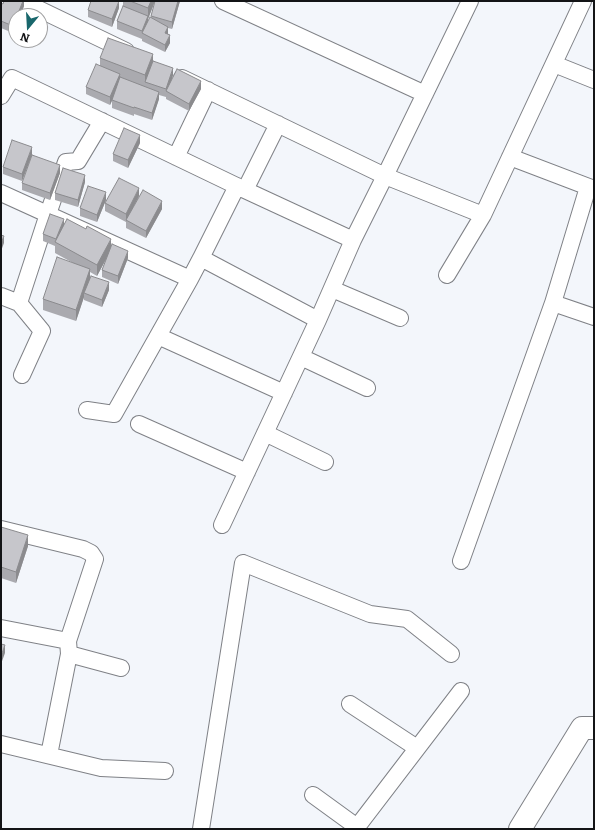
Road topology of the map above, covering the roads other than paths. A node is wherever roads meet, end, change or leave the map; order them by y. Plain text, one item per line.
1 (22, 1) edge
2 (223, 1) edge
3 (583, 1) edge
4 (467, 2) edge
5 (136, 56) edge
6 (554, 64) junction
7 (172, 73) edge
8 (594, 80) edge
9 (208, 90) junction
10 (425, 94) junction
11 (1, 96) edge
12 (102, 121) junction
13 (278, 124) junction
14 (176, 157) junction
15 (510, 157) junction
16 (385, 176) junction
17 (241, 188) junction
18 (591, 188) edge
19 (1, 193) edge
20 (48, 214) junction
21 (483, 215) junction
22 (353, 240) junction
23 (201, 258) junction
24 (447, 275) dead end
25 (190, 279) junction
26 (332, 289) junction
27 (1, 296) edge
28 (553, 303) junction
29 (19, 304) junction
30 (594, 316) edge
31 (400, 318) dead end
32 (318, 320) junction
33 (158, 336) junction
34 (301, 357) junction
35 (22, 375) dead end
36 (367, 388) dead end
37 (284, 393) junction
38 (87, 410) dead end
39 (139, 424) dead end
40 (265, 433) junction
41 (325, 462) dead end
42 (247, 472) junction
43 (222, 525) dead end
44 (1, 529) edge
45 (461, 562) dead end
46 (1, 628) edge
47 (68, 648) junction
48 (451, 654) dead end
49 (121, 668) dead end
50 (461, 691) dead end
51 (350, 704) dead end
52 (594, 728) edge
53 (1, 744) edge
54 (417, 748) junction
55 (49, 755) junction
56 (165, 771) dead end
57 (313, 795) dead end
58 (357, 828) edge
59 (201, 829) edge
60 (520, 829) edge

1 - 5 street
2 - 10 street
3 - 6 street
4 - 10 street
6 - 8 street
6 - 15 street
7 - 9 street
9 - 13 street
9 - 14 street
10 - 16 street
11 - 12 street
12 - 14 street
12 - 20 street
13 - 16 street
13 - 17 street
14 - 17 street
15 - 18 street
15 - 21 street
16 - 21 street
16 - 22 street
17 - 22 street
17 - 23 street
18 - 28 street
19 - 20 street
20 - 25 street
20 - 29 street
21 - 24 street
22 - 26 street
23 - 25 street
23 - 32 street
25 - 33 street
26 - 31 street
26 - 32 street
27 - 29 street
28 - 30 street
28 - 45 street
29 - 35 street
32 - 34 street
33 - 37 street
33 - 38 street
34 - 36 street
34 - 37 street
37 - 40 street
39 - 42 street
40 - 41 street
40 - 42 street
42 - 43 street
44 - 47 street
46 - 47 street
47 - 49 street
47 - 55 street
48 - 59 street
50 - 54 street
51 - 54 street
52 - 60 street
53 - 55 street
54 - 58 street
55 - 56 street
57 - 58 street

